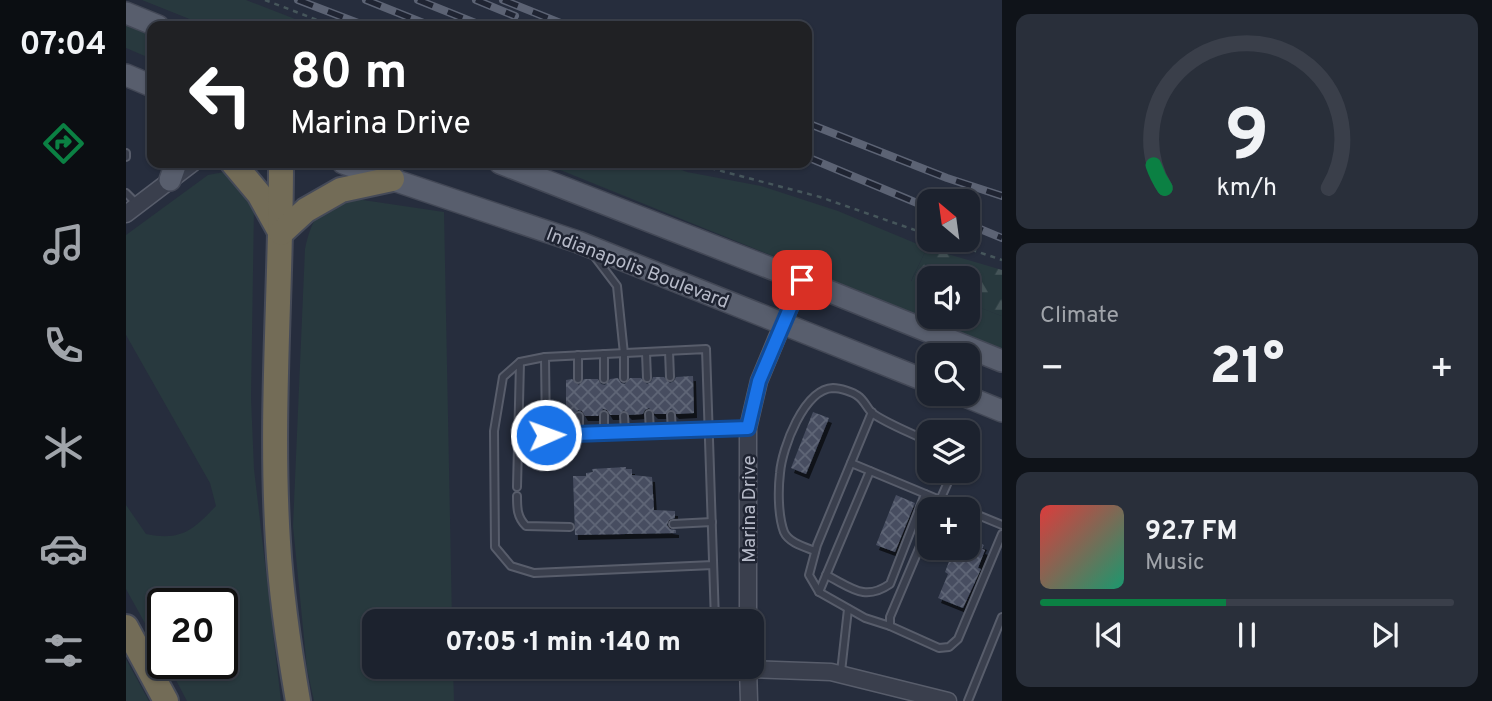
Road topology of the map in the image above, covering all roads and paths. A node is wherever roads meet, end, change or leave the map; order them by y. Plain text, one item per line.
1 (265, 0) edge
2 (126, 13) edge
3 (319, 21) edge
4 (147, 22) edge
5 (126, 75) edge
6 (147, 84) edge
7 (237, 168) edge
8 (281, 168) edge
9 (358, 168) edge
10 (513, 168) edge
11 (710, 168) edge
12 (173, 171) edge
13 (392, 179) junction
14 (126, 193) edge
15 (132, 210) edge
16 (917, 231) edge
17 (281, 233) junction
18 (578, 242) junction
19 (978, 252) edge
20 (1002, 260) edge
21 (802, 280) junction
22 (783, 323) junction
23 (669, 351) junction
24 (646, 353) junction
25 (604, 354) junction
26 (624, 354) junction
27 (578, 355) junction
28 (545, 357) junction
29 (1002, 361) edge
30 (520, 362) junction
31 (670, 377) dead end
32 (917, 377) edge
33 (624, 378) dead end
34 (647, 378) dead end
35 (579, 379) dead end
36 (604, 379) dead end
37 (980, 402) edge
38 (1002, 411) edge
39 (872, 412) junction
40 (649, 414) dead end
41 (604, 415) dead end
42 (671, 415) dead end
43 (579, 416) dead end
44 (624, 416) dead end
45 (748, 428) junction
46 (709, 429) junction
47 (672, 430) junction
48 (650, 431) junction
49 (604, 432) junction
50 (625, 432) junction
51 (579, 433) junction
52 (917, 436) edge
53 (850, 463) junction
54 (870, 471) junction
55 (517, 487) dead end
56 (925, 494) junction
57 (517, 496) dead end
58 (932, 497) edge
59 (980, 516) edge
60 (712, 522) junction
61 (673, 524) dead end
62 (1002, 525) edge
63 (570, 527) dead end
64 (1002, 534) edge
65 (815, 551) junction
66 (917, 554) edge
67 (713, 565) junction
68 (826, 575) junction
69 (819, 592) junction
70 (715, 609) edge
71 (748, 609) edge
72 (849, 609) junction
73 (1002, 617) edge
74 (890, 626) junction
75 (126, 627) edge
76 (764, 668) edge
77 (841, 674) junction
78 (748, 679) edge
79 (166, 701) edge
80 (298, 701) edge
81 (749, 701) edge
82 (948, 701) edge
83 (968, 701) edge

1 - 3 path
2 - 4 main road
5 - 6 main road
7 - 17 highway
8 - 17 highway
9 - 13 main road, Indianapolis Boulevard
10 - 21 main road
11 - 16 path
12 - 15 street
13 - 17 highway
13 - 18 main road, Indianapolis Boulevard
14 - 15 lane
17 - 80 highway
18 - 22 main road, Indianapolis Boulevard
18 - 26 lane
19 - 20 path
21 - 22 street, Marina Drive
21 - 29 main road
22 - 32 main road, Indianapolis Boulevard
22 - 45 street, Marina Drive
23 - 24 lane
23 - 31 lane
23 - 46 lane
24 - 26 lane
24 - 34 lane
25 - 26 lane
25 - 27 lane
25 - 36 lane
26 - 33 lane
27 - 28 lane
27 - 35 lane
28 - 30 lane
28 - 51 lane
30 - 55 lane
30 - 67 lane
37 - 38 main road
39 - 52 lane
39 - 53 lane
39 - 65 lane
40 - 48 lane
41 - 49 lane
42 - 47 lane
43 - 51 lane
44 - 50 lane
45 - 46 lane
45 - 71 street, Marina Drive
46 - 47 lane
46 - 60 lane
47 - 48 lane
48 - 50 lane
49 - 50 lane
49 - 51 lane
53 - 54 lane
53 - 65 lane
54 - 56 lane
54 - 68 lane
56 - 58 lane
56 - 68 lane
57 - 63 lane
59 - 62 lane
60 - 61 lane
60 - 67 lane
64 - 74 lane
65 - 69 lane
66 - 74 lane
67 - 70 lane
68 - 69 lane
69 - 72 lane
72 - 74 lane
72 - 77 lane
73 - 83 lane
75 - 79 highway
76 - 77 street
77 - 82 street
78 - 81 street

